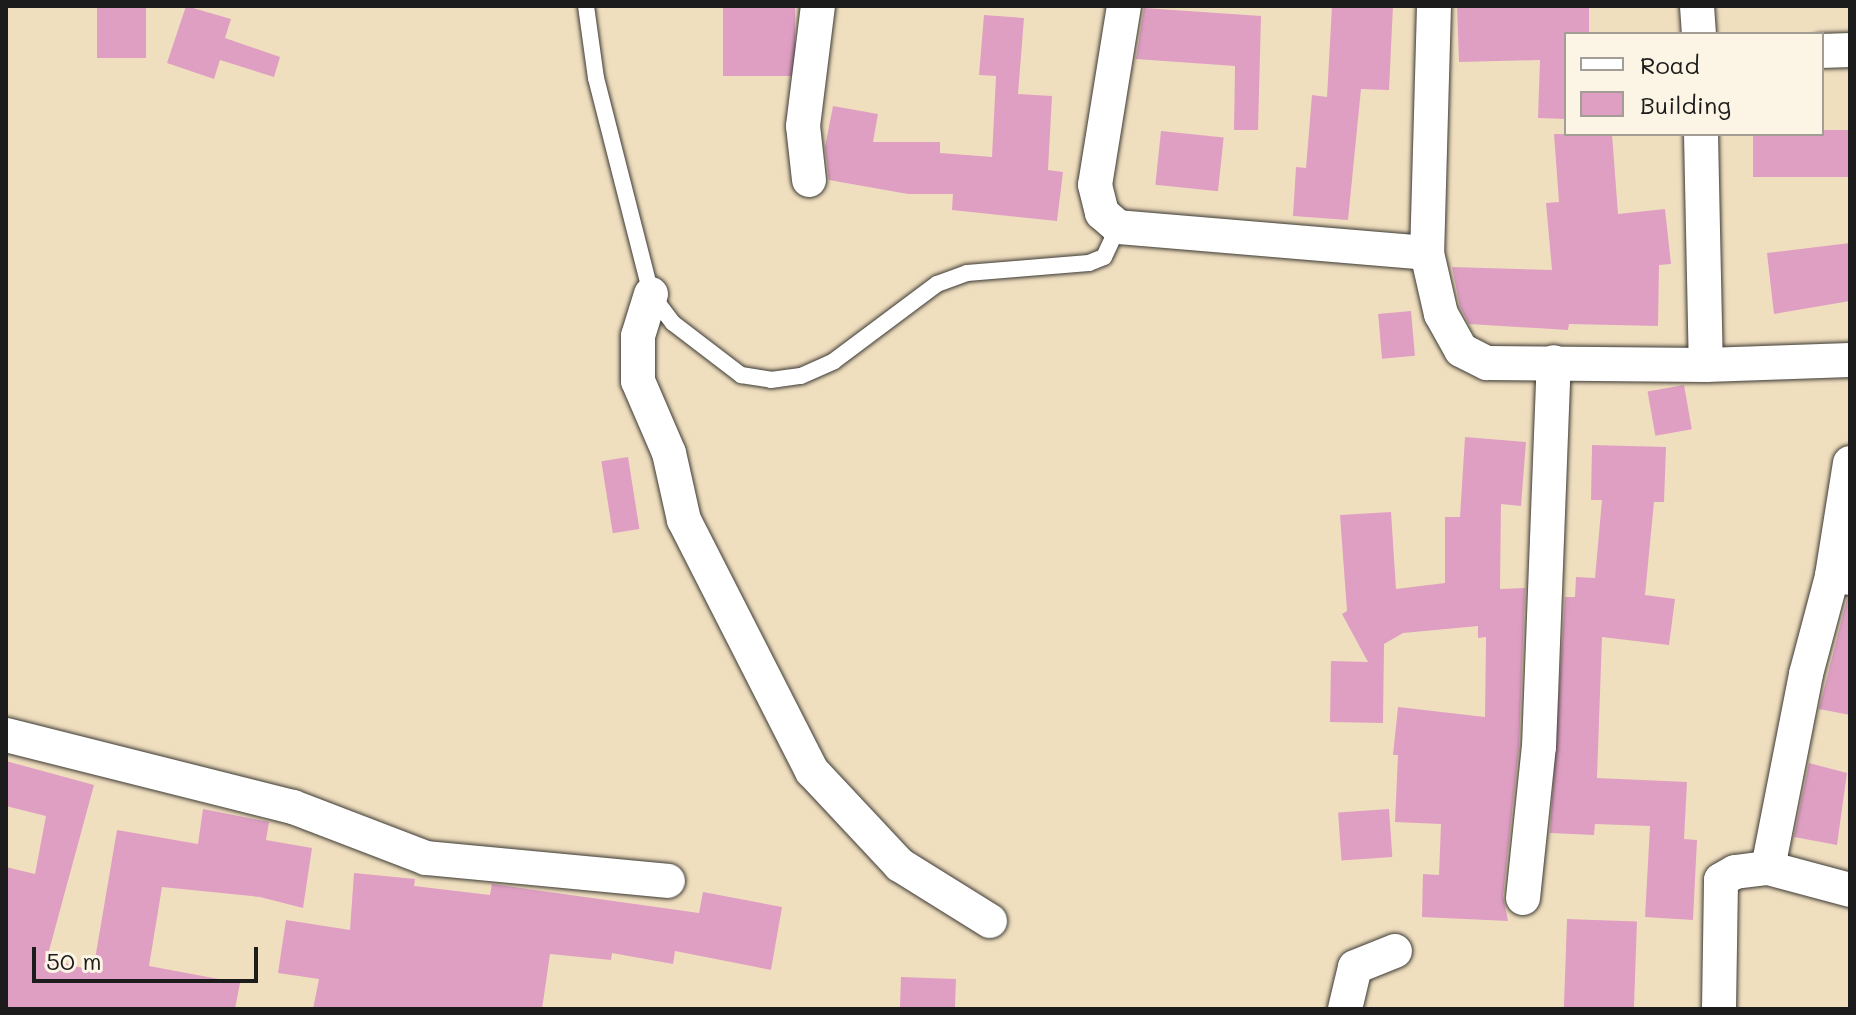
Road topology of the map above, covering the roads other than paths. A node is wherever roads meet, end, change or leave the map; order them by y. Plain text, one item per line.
1 (586, 6) edge
2 (818, 6) edge
3 (1124, 6) edge
4 (1434, 6) edge
5 (1697, 6) edge
6 (1699, 32) edge
7 (1850, 50) edge
8 (1824, 51) edge
9 (1701, 136) edge
10 (809, 180) dead end
11 (1118, 227) junction
12 (1427, 253) junction
13 (651, 294) junction
14 (1850, 360) edge
15 (1554, 362) junction
16 (1706, 365) junction
17 (1850, 463) edge
18 (1841, 577) edge
19 (6, 735) edge
20 (1768, 868) junction
21 (668, 881) dead end
22 (1850, 890) edge
23 (1523, 898) dead end
24 (990, 921) dead end
25 (1395, 951) dead end
26 (1345, 1009) edge
27 (1719, 1009) edge

1 - 13 lane
2 - 10 street
3 - 11 street
4 - 12 street
5 - 6 street
7 - 8 street
9 - 16 street
11 - 12 street
11 - 13 lane
12 - 15 street
13 - 24 street
14 - 16 street
15 - 16 street
15 - 23 street
17 - 18 street
18 - 20 street
19 - 21 street
20 - 22 street
20 - 27 street
25 - 26 street

